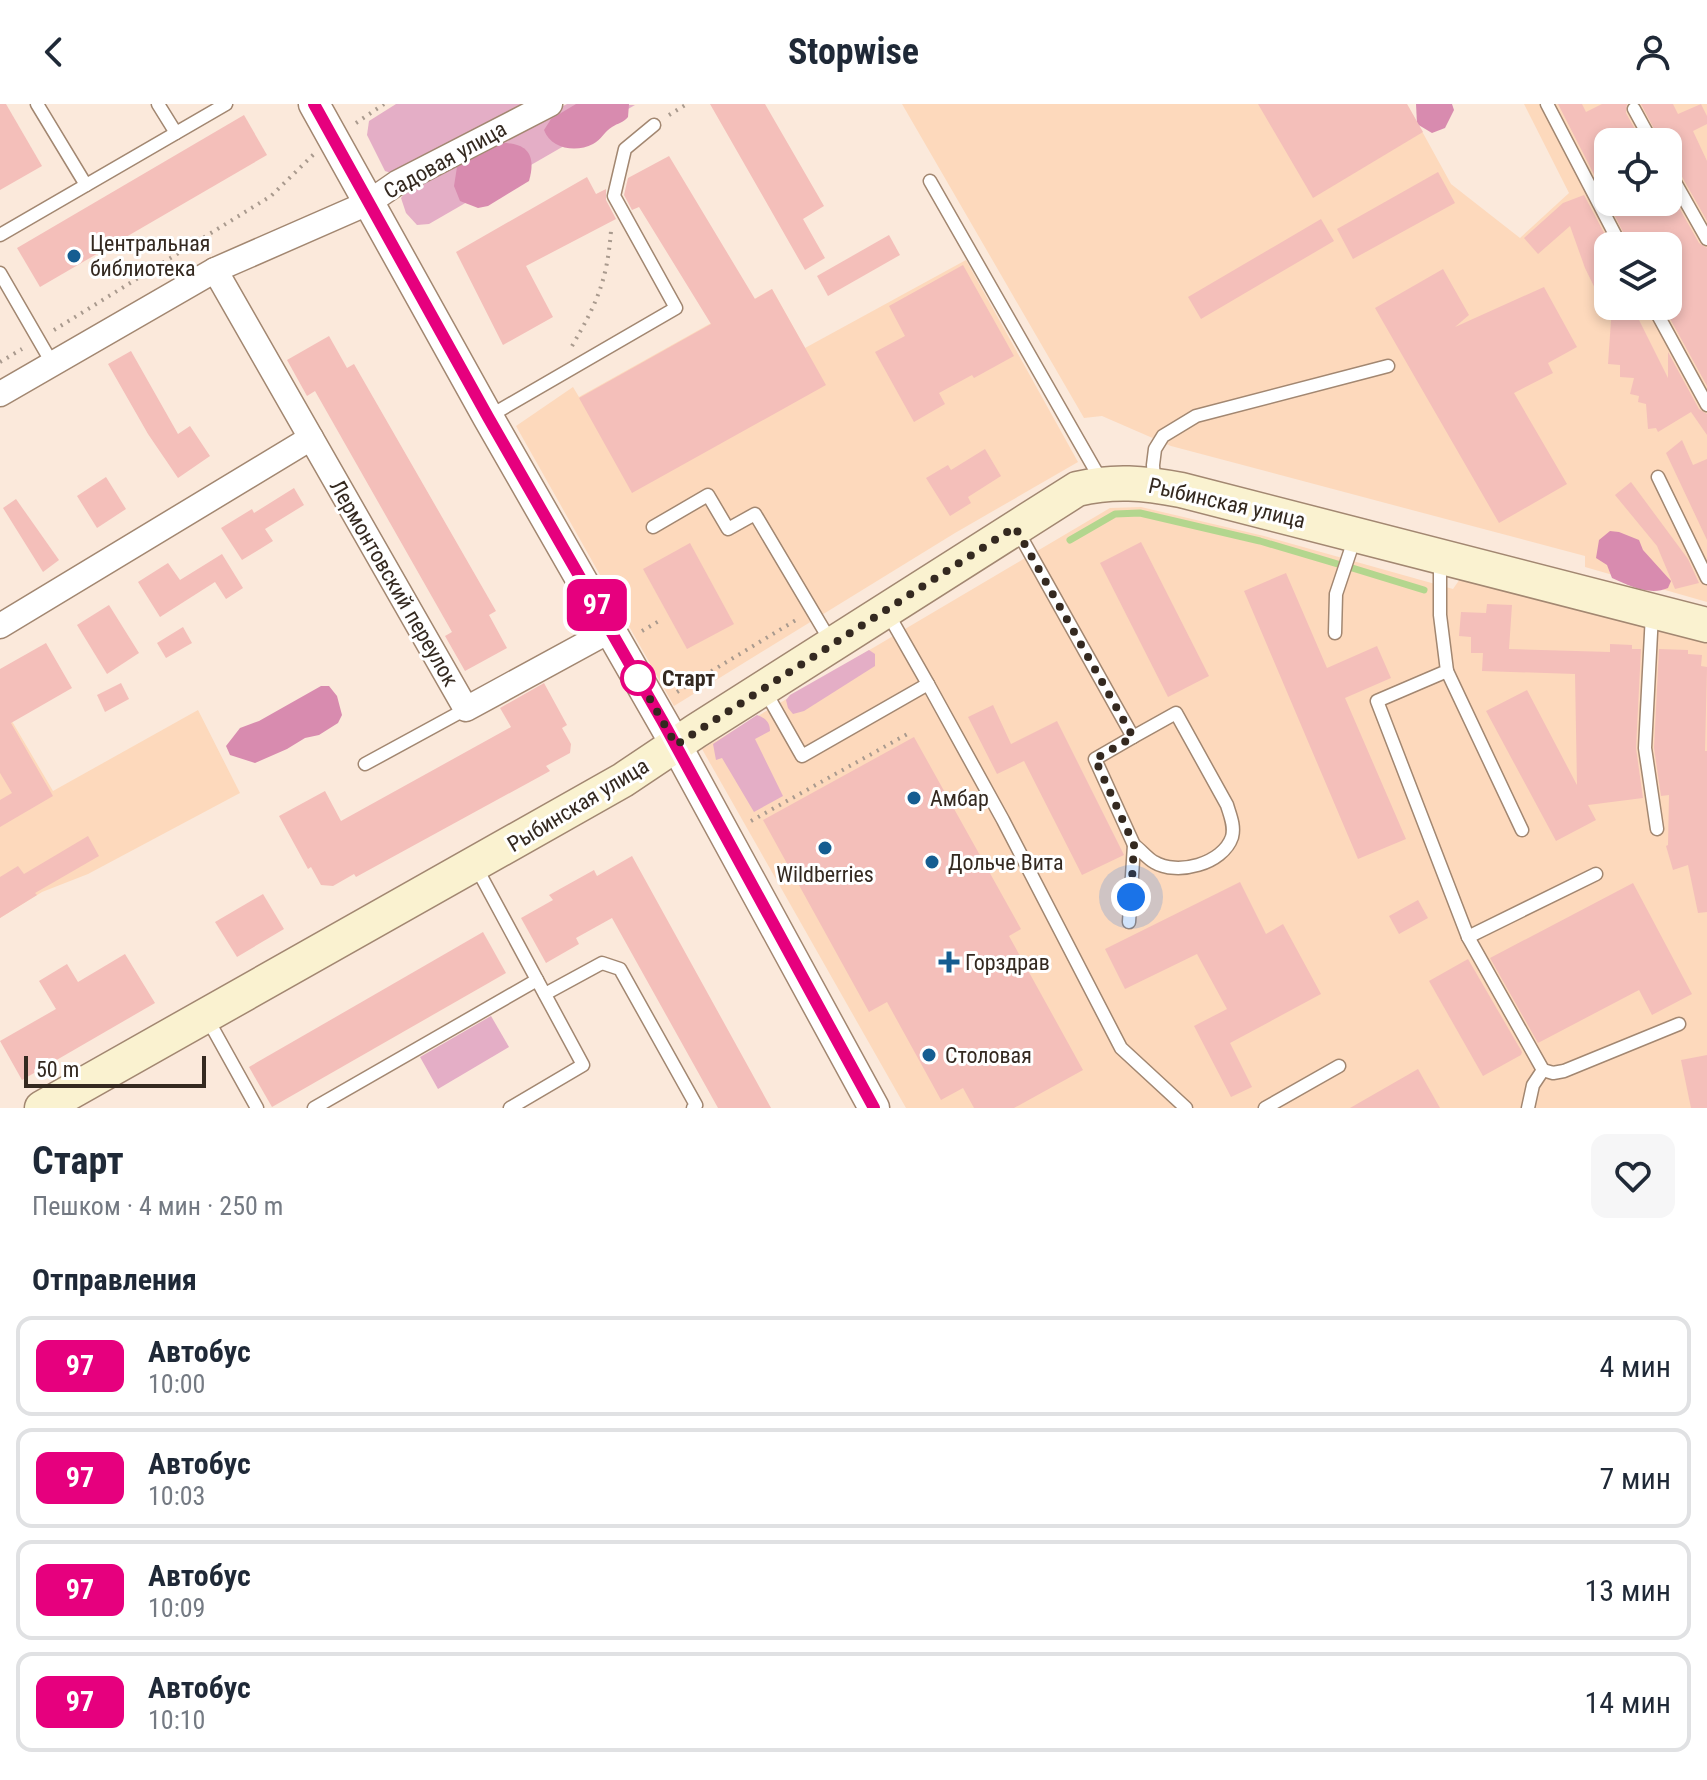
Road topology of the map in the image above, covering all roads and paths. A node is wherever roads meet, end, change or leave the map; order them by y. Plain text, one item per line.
1 (37, 104) edge
2 (158, 104) edge
3 (226, 104) edge
4 (314, 104) edge
5 (384, 104) edge
6 (550, 104) edge
7 (1547, 104) edge
8 (1634, 109) dead end
9 (654, 125) dead end
10 (1644, 128) edge
11 (176, 133) junction
12 (333, 140) junction
13 (930, 181) dead end
14 (86, 185) junction
15 (1682, 195) edge
16 (614, 196) junction
17 (368, 203) junction
18 (1614, 232) edge
19 (0, 235) edge
20 (1707, 239) edge
21 (215, 270) junction
22 (0, 273) edge
23 (1661, 320) edge
24 (38, 340) junction
25 (572, 347) dead end
26 (0, 362) edge
27 (52, 363) junction
28 (1388, 366) dead end
29 (0, 394) edge
30 (1707, 405) edge
31 (488, 417) junction
32 (311, 438) junction
33 (1658, 477) dead end
34 (1102, 483) junction
35 (1155, 485) junction
36 (653, 527) dead end
37 (1015, 527) junction
38 (1356, 534) junction
39 (1440, 556) junction
40 (1707, 578) edge
41 (886, 610) junction
42 (812, 611) junction
43 (1652, 611) junction
44 (659, 621) dead end
45 (1707, 625) edge
46 (0, 626) edge
47 (626, 631) junction
48 (1335, 633) dead end
49 (833, 645) junction
50 (1447, 671) junction
51 (928, 684) junction
52 (763, 689) junction
53 (675, 693) dead end
54 (466, 709) junction
55 (911, 732) dead end
56 (1133, 737) junction
57 (676, 745) junction
58 (365, 764) dead end
59 (751, 821) dead end
60 (1657, 829) dead end
61 (1522, 830) dead end
62 (1134, 845) junction
63 (475, 865) junction
64 (1596, 874) dead end
65 (1129, 922) dead end
66 (1468, 937) junction
67 (537, 980) junction
68 (545, 994) junction
69 (206, 1015) junction
70 (1679, 1024) dead end
71 (1339, 1066) dead end
72 (1543, 1070) junction
73 (42, 1108) edge
74 (257, 1108) edge
75 (314, 1108) edge
76 (510, 1108) edge
77 (693, 1108) edge
78 (874, 1108) edge
79 (1186, 1108) edge
80 (1265, 1108) edge
81 (1528, 1108) edge

1 - 14 lane
2 - 11 lane
3 - 11 lane
4 - 12 street
5 - 12 path
6 - 17 street, Садовая улица
7 - 18 lane
8 - 10 lane
9 - 16 lane
11 - 14 lane
12 - 17 street
12 - 24 path
13 - 34 lane
14 - 19 lane
15 - 20 lane
16 - 25 path
16 - 31 lane
17 - 21 street, Садовая улица
17 - 31 street
21 - 27 street, Садовая улица
21 - 32 street, Лермонтовский переулок
22 - 24 lane
23 - 30 lane
24 - 26 path
24 - 27 lane
27 - 29 street, Садовая улица
28 - 35 lane
31 - 47 street
32 - 46 street
32 - 54 street, Лермонтовский переулок
33 - 40 lane
34 - 35 main road, Рыбинская улица
34 - 37 main road, Рыбинская улица
35 - 38 main road, Рыбинская улица
36 - 42 lane
37 - 41 main road, Рыбинская улица
37 - 56 lane
38 - 39 main road, Рыбинская улица
38 - 48 lane
39 - 43 main road, Рыбинская улица
39 - 50 lane
41 - 49 main road, Рыбинская улица
41 - 51 lane
42 - 49 lane
42 - 53 path
43 - 45 main road, Рыбинская улица
43 - 60 lane
44 - 47 path
47 - 54 street, Лермонтовский переулок
47 - 57 street
49 - 52 main road, Рыбинская улица
50 - 61 lane
50 - 66 lane
51 - 52 lane
51 - 79 lane
52 - 57 main road, Рыбинская улица
54 - 58 lane
55 - 59 path
56 - 62 lane
56 - 62 lane
57 - 63 main road, Рыбинская улица
57 - 78 street
62 - 65 lane
63 - 67 lane
63 - 69 main road, Рыбинская улица
64 - 66 lane
66 - 72 lane
67 - 68 lane
67 - 75 lane
68 - 76 lane
68 - 77 lane
69 - 73 main road, Рыбинская улица
69 - 74 lane
70 - 72 lane
71 - 80 lane
72 - 81 lane

